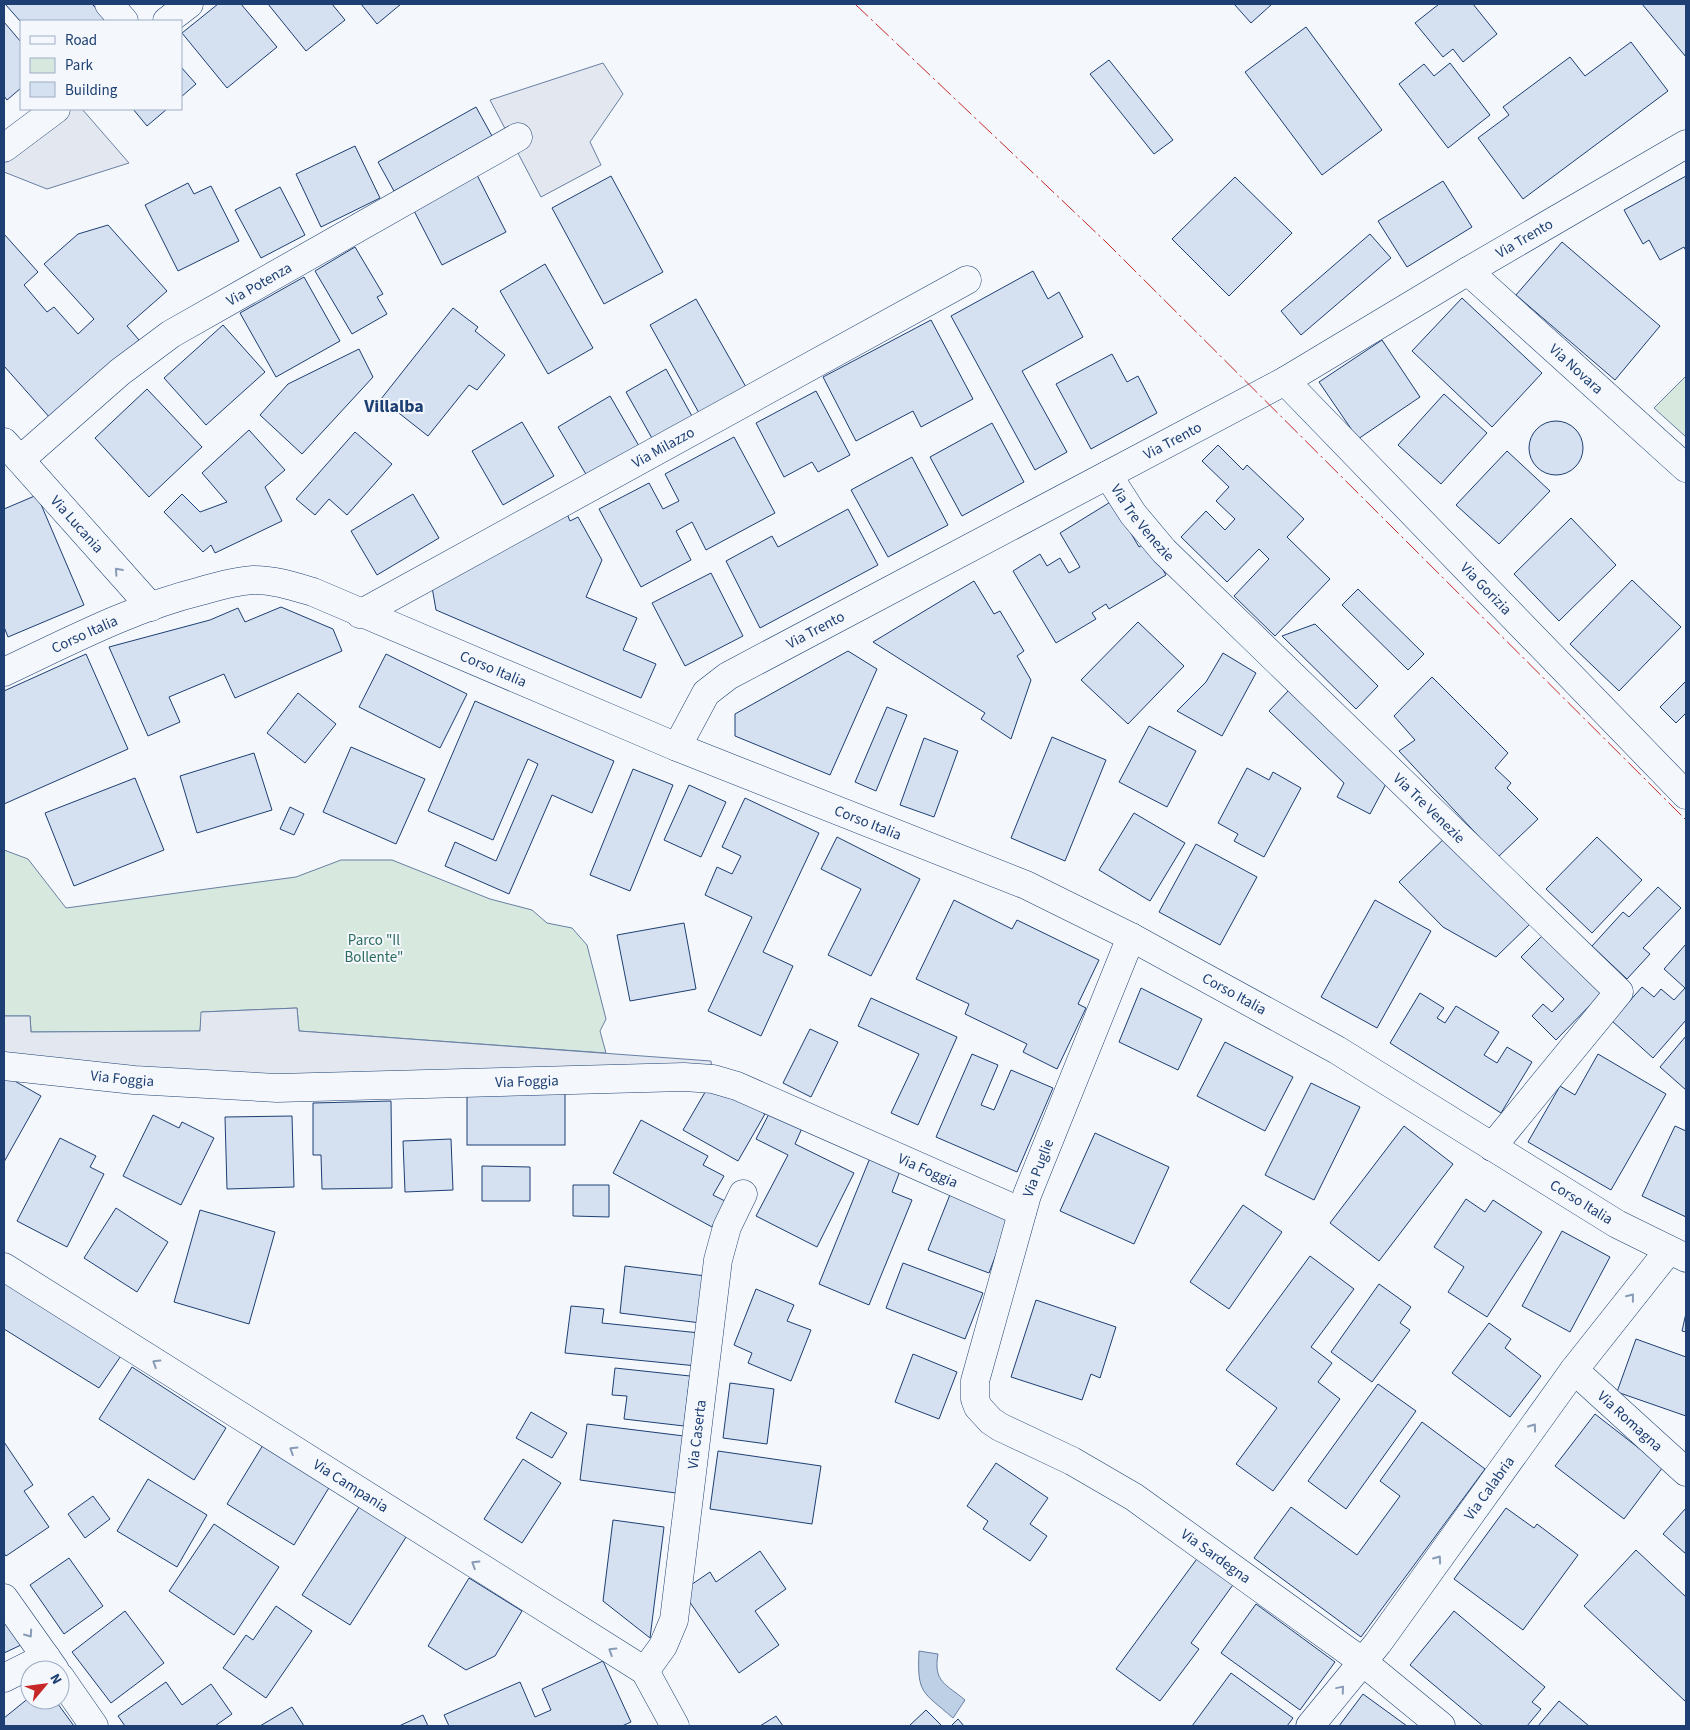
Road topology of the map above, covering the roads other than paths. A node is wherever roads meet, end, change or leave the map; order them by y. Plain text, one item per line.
1 (109, 4) edge
2 (189, 4) edge
3 (123, 20) edge
4 (167, 20) edge
5 (54, 110) edge
6 (8, 136) edge
7 (518, 137) dead end
8 (1686, 144) edge
9 (1468, 270) junction
10 (967, 280) dead end
11 (1285, 381) junction
12 (12, 451) edge
13 (1686, 468) edge
14 (1108, 475) junction
15 (151, 607) junction
16 (360, 614) junction
17 (4, 672) edge
18 (677, 747) junction
19 (1686, 795) edge
20 (1131, 938) junction
21 (4, 1066) edge
22 (1492, 1147) junction
23 (743, 1194) dead end
24 (1022, 1212) junction
25 (1677, 1254) edge
26 (4, 1267) edge
27 (1574, 1370) junction
28 (978, 1407) joint
29 (1686, 1472) edge
30 (4, 1598) edge
31 (48, 1660) edge
32 (1363, 1662) junction
33 (645, 1671) junction
34 (20, 1675) edge
35 (4, 1678) edge
36 (70, 1691) edge
37 (94, 1726) edge
38 (675, 1726) edge
39 (1310, 1726) edge
40 (1441, 1726) edge

1 - 3 street
2 - 4 street
5 - 6 street
7 - 12 street, Via Potenza
8 - 9 street, Via Trento
9 - 11 street, Via Trento
9 - 13 street, Via Novara
10 - 16 street, Via Milazzo
11 - 14 street, Via Trento
11 - 19 street, Via Gorizia
15 -> 12 street, Via Lucania
14 - 18 street, Via Trento
14 - 22 street, Via Tre Venezie
15 - 16 street, Corso Italia
15 - 17 street, Corso Italia
16 - 18 street, Corso Italia
18 - 20 street, Corso Italia
20 - 22 street, Corso Italia
20 - 24 street, Via Puglie
21 - 24 street, Via Foggia
22 - 25 street, Corso Italia
23 - 33 street, Via Caserta
24 - 28 street, Via Puglie
27 -> 25 street, Via Calabria
33 -> 26 street, Via Campania
27 - 29 street, Via Romagna
32 -> 27 street, Via Calabria
28 - 32 street, Via Sardegna
30 -> 31 street
39 -> 32 street, Via Calabria
32 - 40 street, Via Sardegna
33 - 38 street, Via Campania
34 - 35 street
36 - 37 street

